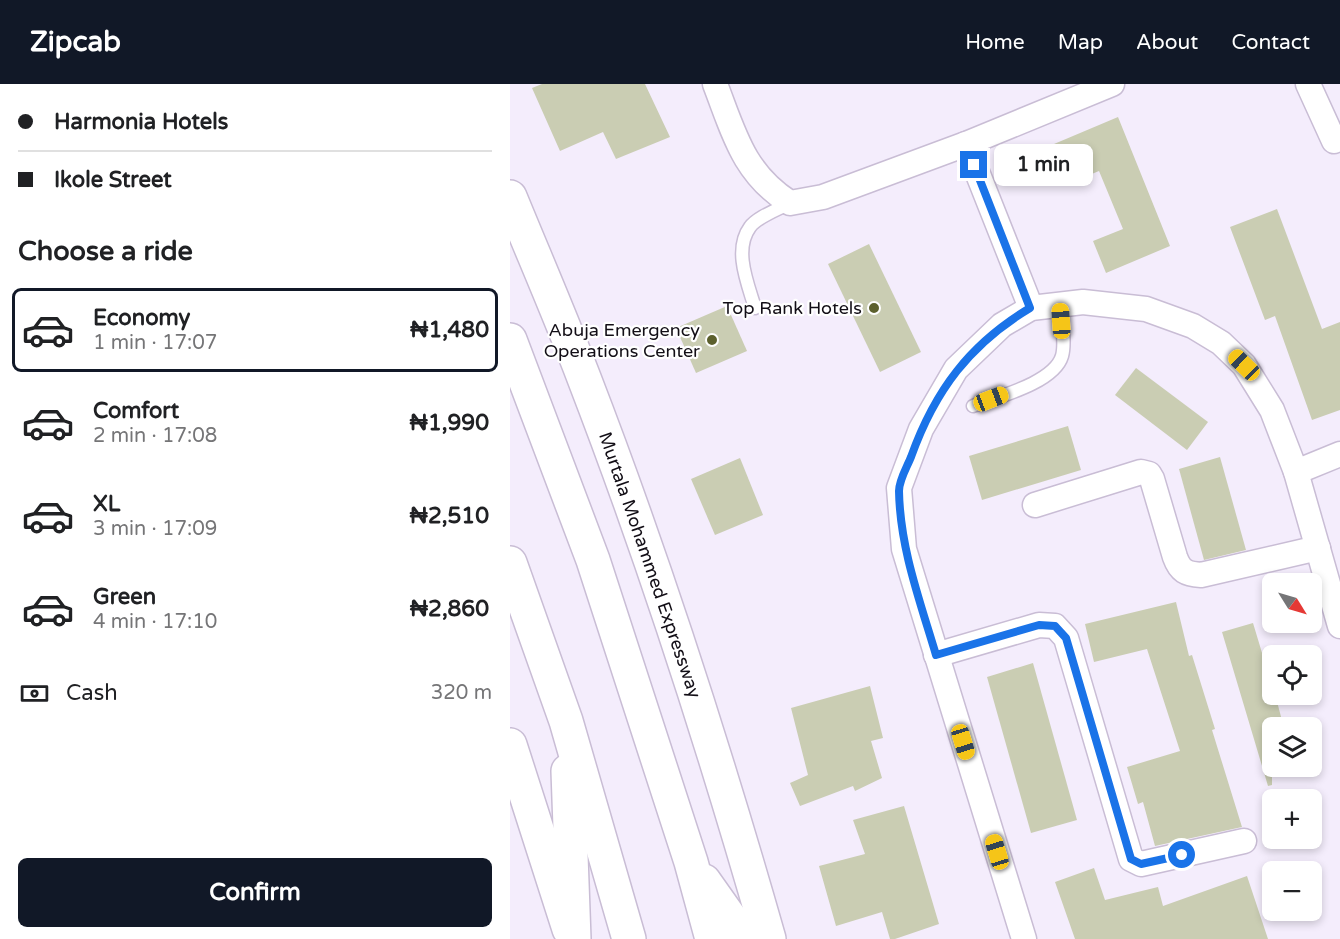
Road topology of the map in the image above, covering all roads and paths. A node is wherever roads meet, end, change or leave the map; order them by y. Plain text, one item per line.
1 (715, 84) edge
2 (1112, 84) edge
3 (1308, 84) edge
4 (1334, 141) dead end
5 (966, 144) junction
6 (510, 197) edge
7 (790, 203) junction
8 (1060, 304) junction
9 (755, 308) dead end
10 (1030, 308) junction
11 (510, 340) edge
12 (973, 406) dead end
13 (1340, 454) edge
14 (1296, 472) junction
15 (1035, 505) dead end
16 (1318, 548) junction
17 (510, 563) edge
18 (1339, 619) edge
19 (936, 655) junction
20 (566, 721) junction
21 (510, 745) edge
22 (1244, 841) dead end
23 (691, 862) junction
24 (573, 939) edge
25 (629, 939) edge
26 (712, 939) edge
27 (745, 939) edge
28 (769, 939) edge
29 (1024, 939) edge

1 - 7 street
2 - 5 street
3 - 4 street
5 - 7 street
5 - 10 street
6 - 28 highway, Murtala Mohammed Expressway
7 - 9 lane
8 - 10 street
8 - 12 lane
8 - 14 street
10 - 19 street
11 - 23 highway
13 - 14 street
14 - 16 street
15 - 16 street
16 - 18 street
17 - 20 highway
19 - 22 street
19 - 29 street
20 - 24 highway
20 - 25 highway
21 - 24 highway
23 - 26 highway
23 - 27 highway

